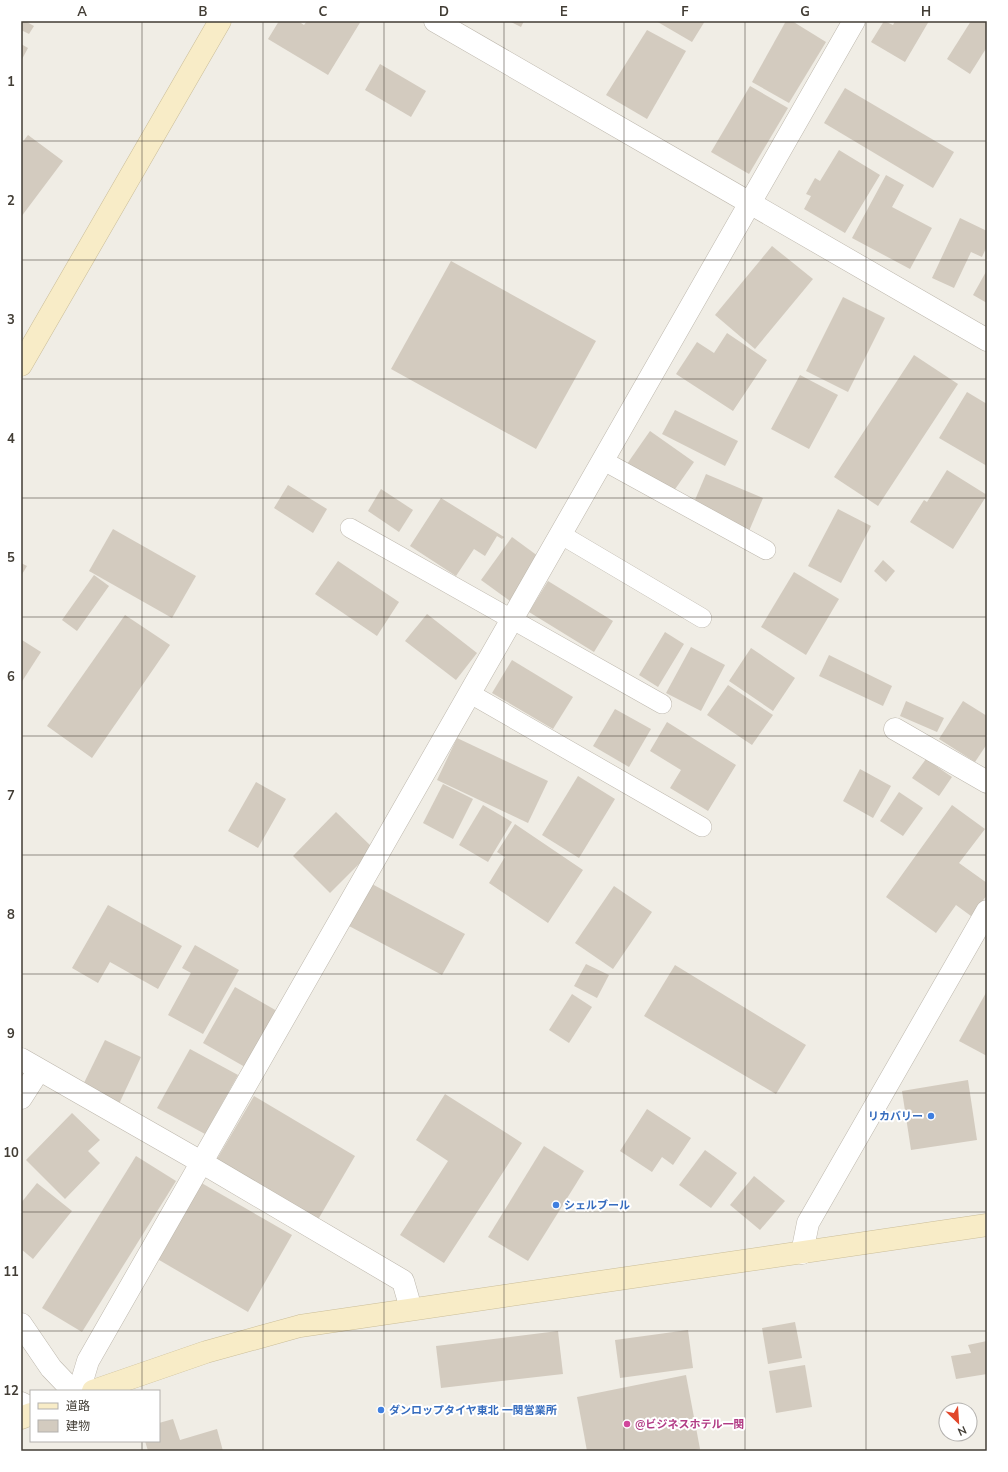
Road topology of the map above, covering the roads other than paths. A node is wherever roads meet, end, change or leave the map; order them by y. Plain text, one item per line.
1 (220, 21) edge
2 (435, 21) edge
3 (854, 21) edge
4 (749, 203) junction
5 (987, 340) edge
6 (21, 365) edge
7 (602, 460) junction
8 (350, 528) dead end
9 (560, 534) junction
10 (766, 550) dead end
11 (702, 618) dead end
12 (512, 619) junction
13 (469, 693) junction
14 (662, 704) dead end
15 (895, 729) dead end
16 (987, 782) edge
17 (702, 827) dead end
18 (987, 911) edge
19 (30, 1064) edge
20 (21, 1098) edge
21 (201, 1162) junction
22 (987, 1224) edge
23 (802, 1253) junction
24 (411, 1309) junction
25 (21, 1324) edge
26 (72, 1390) edge
27 (79, 1390) edge
28 (96, 1390) edge
29 (21, 1403) edge
30 (30, 1408) edge

1 - 6 street
2 - 4 street
3 - 4 street
4 - 5 street
4 - 7 street
7 - 9 street
7 - 10 lane
8 - 12 lane
9 - 11 lane
9 - 12 street
12 - 13 street
12 - 14 lane
13 - 17 lane
13 - 21 street
15 - 16 street
18 - 23 street
19 - 20 street
19 - 21 street
21 - 24 street
21 - 27 street
22 - 23 street
23 - 24 street
24 - 28 street
25 - 26 street
29 - 30 street

